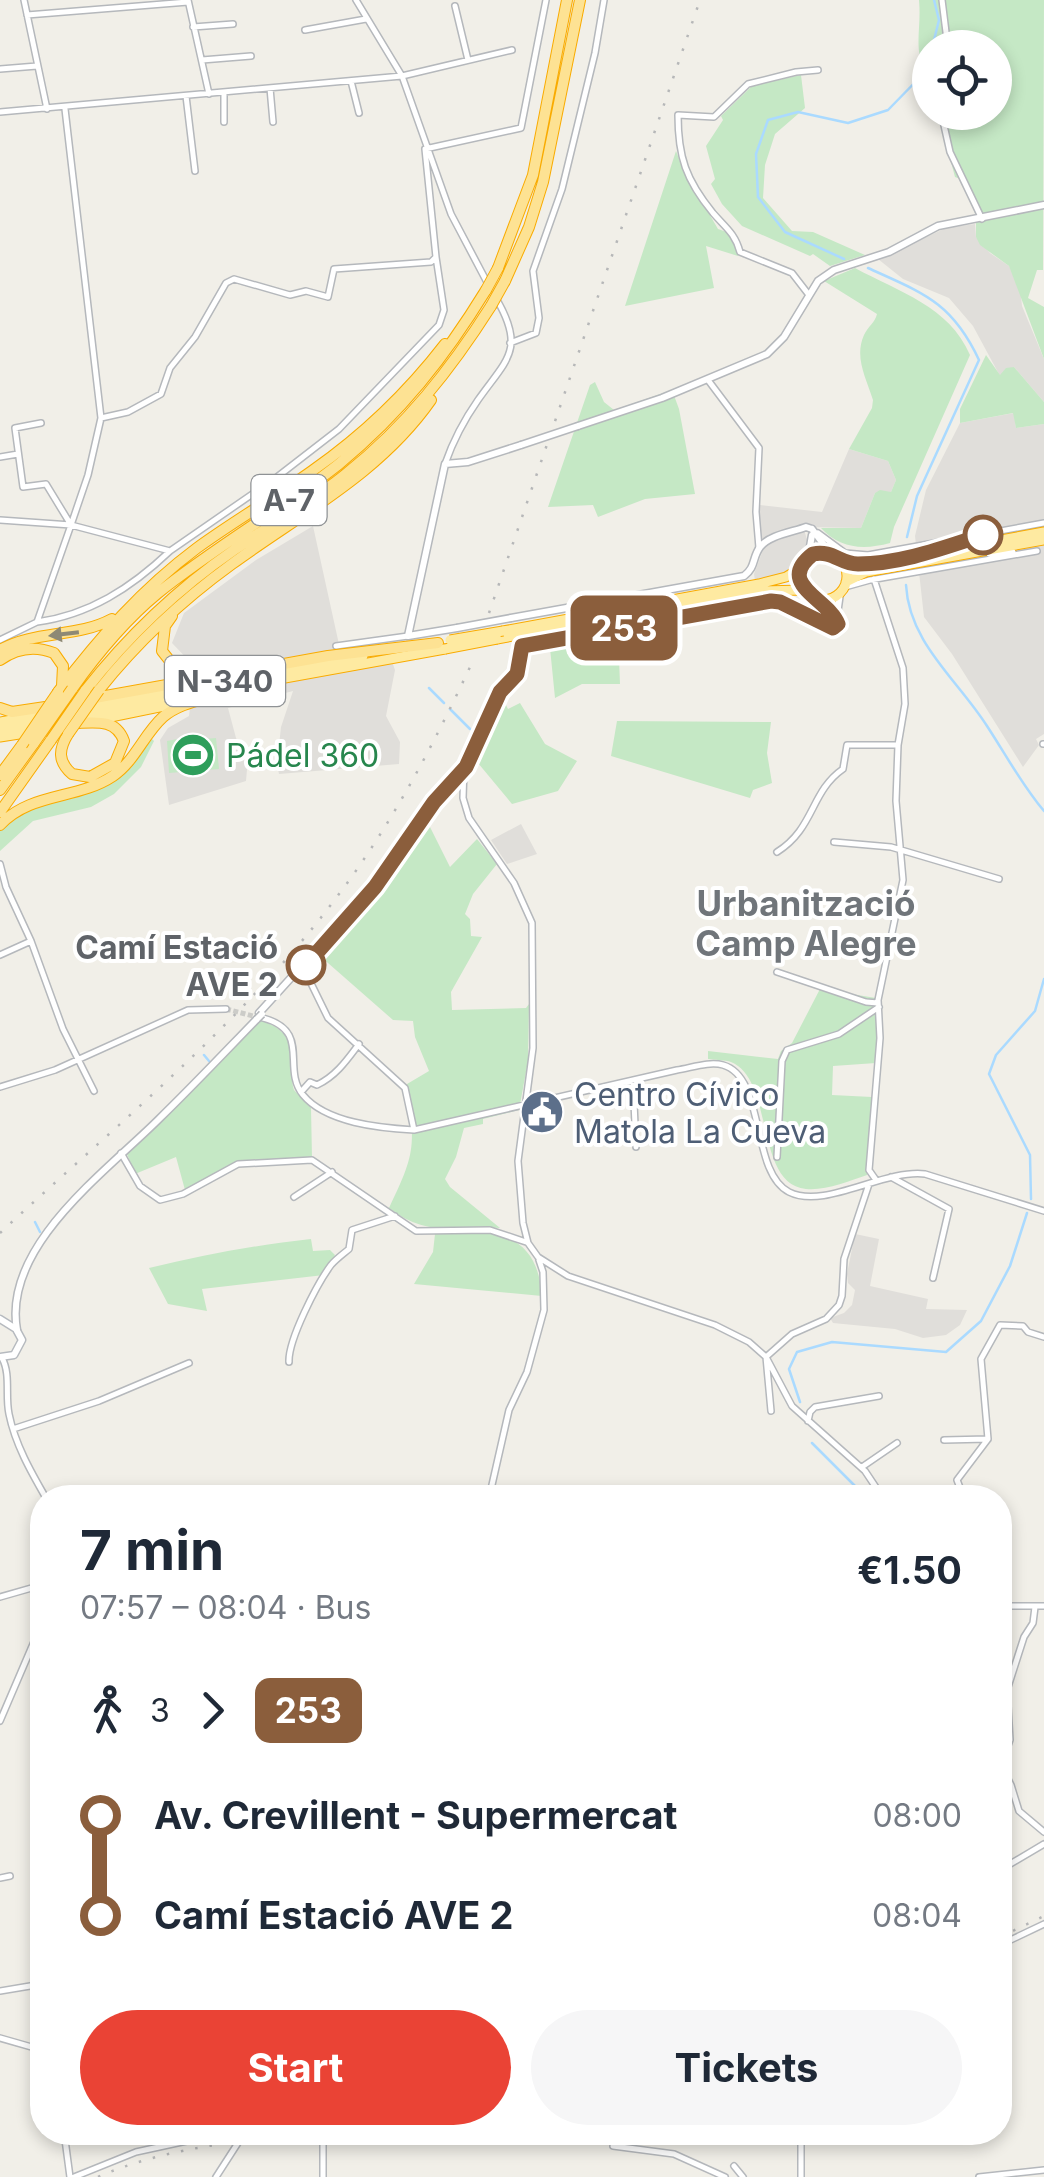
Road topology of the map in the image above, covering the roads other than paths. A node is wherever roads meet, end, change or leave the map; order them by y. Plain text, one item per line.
1 (24, 0) edge
2 (356, 0) edge
3 (546, 0) edge
4 (567, 0) edge
5 (580, 0) edge
6 (604, 0) edge
7 (942, 0) edge
8 (188, 1) edge
9 (455, 6) dead end
10 (27, 15) junction
11 (367, 19) junction
12 (232, 24) dead end
13 (193, 27) junction
14 (305, 30) dead end
15 (946, 30) edge
16 (512, 50) dead end
17 (250, 56) dead end
18 (202, 60) junction
19 (468, 60) junction
20 (38, 66) junction
21 (0, 69) edge
22 (818, 70) dead end
23 (402, 76) junction
24 (352, 81) junction
25 (270, 88) junction
26 (224, 92) junction
27 (208, 94) junction
28 (186, 96) junction
29 (47, 108) junction
30 (64, 108) junction
31 (0, 112) edge
32 (359, 112) dead end
33 (224, 122) dead end
34 (273, 122) dead end
35 (945, 130) edge
36 (426, 149) junction
37 (195, 171) dead end
38 (1044, 205) edge
39 (982, 218) junction
40 (436, 258) junction
41 (810, 296) junction
42 (475, 309) junction
43 (510, 343) junction
44 (461, 354) junction
45 (708, 380) junction
46 (101, 418) junction
47 (41, 423) dead end
48 (18, 454) junction
49 (0, 456) edge
50 (444, 464) junction
51 (0, 520) edge
52 (1044, 523) edge
53 (71, 525) junction
54 (812, 529) junction
55 (992, 532) junction
56 (1044, 532) edge
57 (1044, 540) edge
58 (758, 548) junction
59 (1040, 551) edge
60 (170, 552) junction
61 (830, 553) junction
62 (930, 553) junction
63 (962, 555) junction
64 (808, 558) junction
65 (843, 562) junction
66 (801, 568) junction
67 (874, 579) junction
68 (844, 587) junction
69 (804, 590) junction
70 (819, 599) junction
71 (183, 602) junction
72 (126, 610) junction
73 (838, 621) junction
74 (36, 622) junction
75 (500, 635) junction
76 (408, 636) junction
77 (0, 640) edge
78 (444, 644) junction
79 (336, 646) dead end
80 (0, 650) edge
81 (0, 660) edge
82 (268, 667) junction
83 (324, 672) junction
84 (64, 689) junction
85 (213, 696) junction
86 (0, 708) edge
87 (0, 722) edge
88 (77, 723) junction
89 (0, 730) edge
90 (0, 738) edge
91 (28, 744) junction
92 (898, 745) junction
93 (464, 767) junction
94 (0, 774) edge
95 (0, 790) edge
96 (0, 812) edge
97 (0, 825) edge
98 (834, 842) dead end
99 (777, 852) dead end
100 (902, 852) junction
101 (0, 864) edge
102 (999, 879) dead end
103 (31, 941) junction
104 (0, 955) edge
105 (303, 968) junction
106 (776, 972) dead end
107 (878, 1005) junction
108 (226, 1009) tunnel mouth
109 (259, 1017) junction
110 (359, 1044) junction
111 (78, 1060) junction
112 (633, 1080) junction
113 (0, 1087) edge
114 (94, 1091) dead end
115 (300, 1092) junction
116 (524, 1105) junction
117 (414, 1130) junction
118 (636, 1148) dead end
119 (122, 1154) junction
120 (777, 1157) dead end
121 (114, 1164) junction
122 (130, 1172) junction
123 (332, 1172) junction
124 (888, 1176) junction
125 (873, 1181) junction
126 (294, 1197) dead end
127 (1044, 1211) edge
128 (395, 1216) junction
129 (528, 1243) junction
130 (538, 1257) junction
131 (934, 1278) dead end
132 (3, 1323) edge
133 (17, 1330) junction
134 (1044, 1337) edge
135 (14, 1355) junction
136 (1, 1357) edge
137 (766, 1357) junction
138 (289, 1362) dead end
139 (188, 1363) dead end
140 (6, 1373) junction
141 (879, 1396) dead end
142 (771, 1412) dead end
143 (808, 1423) junction
144 (13, 1429) junction
145 (988, 1439) junction
146 (944, 1440) dead end
147 (896, 1443) dead end
148 (860, 1468) junction
149 (40, 1485) edge
150 (492, 1485) edge
151 (872, 1485) edge
152 (959, 1485) edge
153 (30, 1589) edge
154 (0, 1596) edge
155 (1012, 1606) edge
156 (1035, 1606) junction
157 (1044, 1606) edge
158 (30, 1651) edge
159 (1012, 1674) edge
160 (0, 1721) edge
161 (1012, 1785) edge
162 (1044, 1832) edge
163 (1044, 1844) edge
164 (1012, 1863) edge
165 (10, 1876) dead end
166 (0, 1878) edge
167 (1044, 1924) edge
168 (1012, 1940) edge
169 (30, 1986) edge
170 (0, 1991) edge
171 (0, 2038) edge
172 (30, 2047) edge
173 (66, 2145) edge
174 (168, 2145) edge
175 (237, 2145) edge
176 (323, 2145) edge
177 (801, 2145) edge
178 (613, 2146) dead end
179 (734, 2166) dead end
180 (1044, 2170) edge
181 (72, 2177) edge
182 (216, 2177) edge
183 (323, 2177) edge
184 (725, 2177) edge
185 (743, 2177) edge
186 (802, 2177) edge
187 (979, 2177) edge

1 - 10 street
2 - 11 street
3 - 36 street
4 - 42 highway, A-7, bridge
5 - 44 highway, A-7, bridge
6 - 43 street
7 - 15 street
8 - 10 street
8 - 13 street
9 - 19 street
10 - 20 street
11 - 14 street
11 - 23 street
12 - 13 street
13 - 18 street
16 - 19 street
17 - 18 street
18 - 27 street
19 - 23 street
20 - 21 street
20 - 29 street
22 - 41 street
23 - 24 street
23 - 36 street
24 - 25 street
24 - 32 street
25 - 26 street
25 - 34 street
26 - 27 street
26 - 33 street
27 - 28 street
28 - 30 street
28 - 37 street
29 - 30 street
29 - 31 street
30 - 46 street
35 - 39 street
36 - 40 street
36 - 43 street
38 - 39 street
39 - 41 street
40 - 46 street
40 - 60 street
41 - 45 street
42 - 72 highway
42 - 84 highway, A-7
43 - 50 street
44 - 71 highway
44 - 96 highway, A-7, bridge
45 - 50 street, bridge
45 - 58 street
46 - 53 street
47 - 48 street
48 - 49 street
48 - 53 street
50 - 76 street
51 - 53 street
52 - 55 street
53 - 60 street
53 - 74 street
54 - 55 street
54 - 58 street
54 - 61 street
54 - 64 street
55 - 62 street
56 - 62 highway
57 - 63 highway
58 - 76 street, bridge
59 - 63 street
59 - 67 street
60 - 74 street
61 - 64 highway
61 - 65 highway
62 - 65 highway
63 - 68 highway
64 - 66 highway
65 - 68 highway
66 - 69 highway
66 - 75 highway, N-340
67 - 68 street
67 - 92 street
68 - 70 highway
68 - 73 street
69 - 70 highway
69 - 75 highway, N-340
70 - 73 street
71 - 82 highway
71 - 88 highway, bridge
72 -> 80 highway
72 - 84 highway
73 - 93 street
74 - 77 street
75 - 78 highway, N-340, bridge
76 - 79 street
78 - 82 highway
78 - 83 highway, N-340
78 - 87 highway, N-340
81 - 84 highway
82 - 86 highway
83 - 85 highway
83 - 89 highway, N-340
84 - 91 highway, bridge
85 - 88 highway
85 - 97 highway
88 - 90 highway
91 - 94 highway
91 - 95 highway
92 - 99 street
92 - 100 street
93 - 105 street
93 - 116 street
98 - 100 street
100 - 102 street
100 - 107 street
101 - 103 street
103 - 104 street
103 - 111 street
105 - 109 street
105 - 110 street
106 - 107 street
107 - 120 street
107 - 125 street
108 - 111 street
109 - 115 street
109 - 119 street
110 - 115 street
110 - 117 street
111 - 113 street
111 - 114 street
112 - 116 street
112 - 118 street
112 - 125 street
115 - 117 street
116 - 117 street
116 - 129 street
119 - 121 street
119 - 122 street
119 - 132 street
121 - 122 street
121 - 133 street
122 - 123 street
123 - 126 street
123 - 128 street
124 - 125 street
124 - 127 street
124 - 131 street
125 - 137 street
128 - 129 street
128 - 138 street
129 - 130 street
130 - 137 street
130 - 150 street
132 - 133 street
133 - 135 street
134 - 145 street
135 - 136 street
135 - 140 street
136 - 140 street
137 - 142 street
137 - 143 street
139 - 144 street
140 - 144 street
141 - 143 street
143 - 148 street
144 - 149 street
145 - 146 street
145 - 152 street
147 - 148 street
148 - 151 street
153 - 154 street
155 - 156 street
156 - 157 street
156 - 159 street
158 - 160 street
161 - 162 street
163 - 164 street
165 - 166 street
167 - 168 street
169 - 170 street
171 - 172 street
173 - 181 street
174 - 181 street
175 - 182 street
176 - 183 street
177 - 186 street
178 - 184 street
179 - 185 street
180 - 187 street

